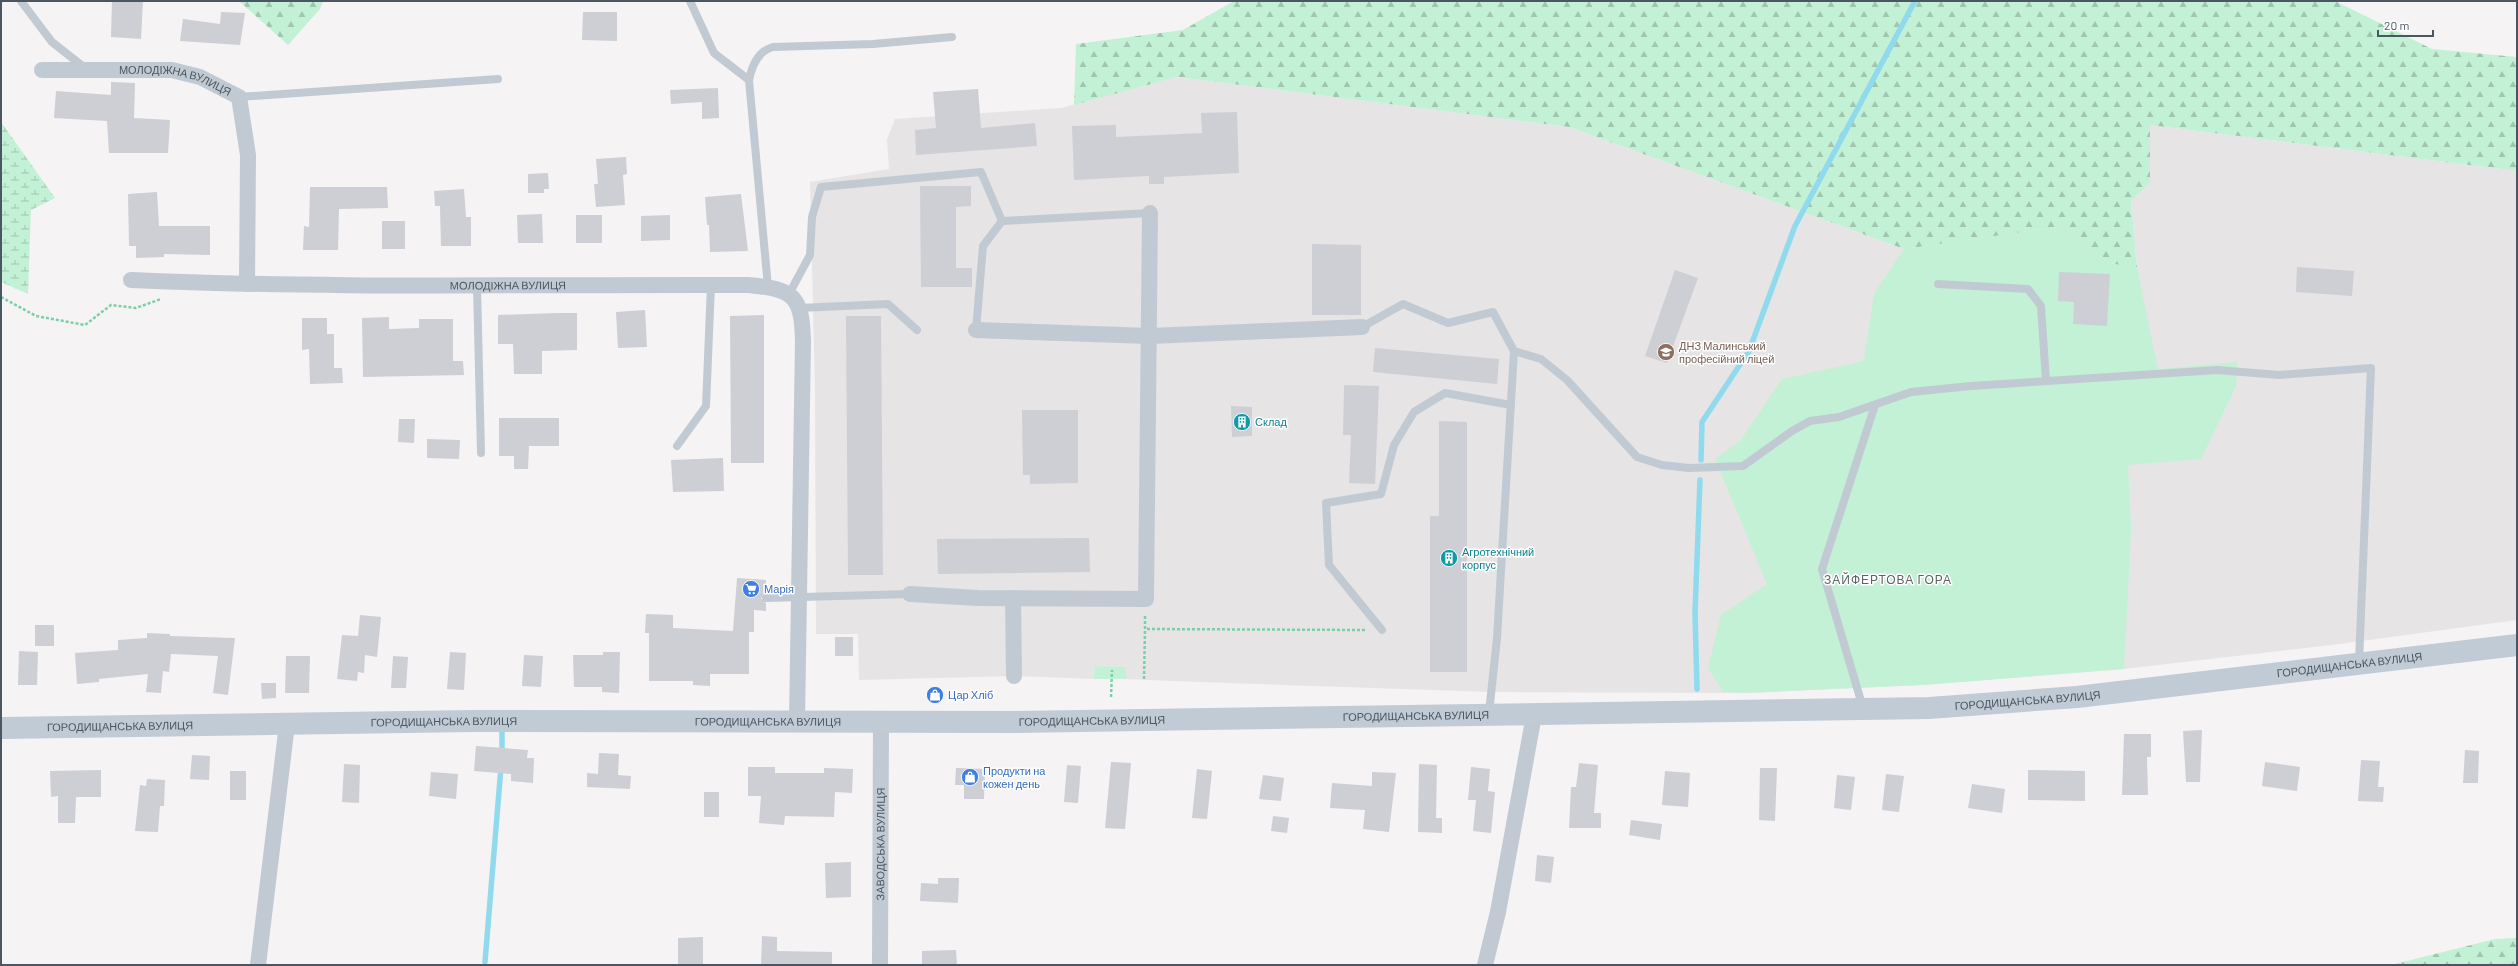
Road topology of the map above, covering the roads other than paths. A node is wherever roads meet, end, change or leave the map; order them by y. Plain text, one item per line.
1 (21, 1) edge
2 (690, 1) edge
3 (952, 37) dead end
4 (42, 70) dead end
5 (89, 70) junction
6 (498, 79) dead end
7 (750, 80) junction
8 (239, 97) junction
9 (1150, 213) joint
10 (1002, 220) junction
11 (131, 280) dead end
12 (247, 284) junction
13 (1938, 284) dead end
14 (711, 285) junction
15 (477, 286) junction
16 (768, 287) junction
17 (789, 294) junction
18 (800, 308) junction
19 (1362, 327) joint
20 (917, 330) dead end
21 (976, 330) joint
22 (1150, 336) junction
23 (1514, 351) junction
24 (2046, 381) junction
25 (1511, 405) junction
26 (1875, 405) junction
27 (677, 446) dead end
28 (481, 452) dead end
29 (910, 594) joint
30 (766, 598) dead end
31 (799, 598) junction
32 (1012, 598) junction
33 (1382, 630) road end
34 (2517, 645) edge
35 (2359, 665) junction
36 (1014, 676) dead end
37 (1863, 709) junction
38 (1489, 715) junction
39 (1534, 715) junction
40 (797, 722) junction
41 (881, 722) junction
42 (287, 724) junction
43 (1, 728) edge
44 (258, 965) edge
45 (880, 965) edge
46 (1485, 965) edge

1 - 5 lane
2 - 7 lane
3 - 7 lane
4 - 5 street, МОЛОДІЖНА ВУЛИЦЯ
5 - 8 street, МОЛОДІЖНА ВУЛИЦЯ
6 - 8 lane
7 - 16 lane
8 - 12 street, МОЛОДІЖНА ВУЛИЦЯ
9 - 10 lane
9 - 22 street
10 - 17 lane
10 - 21 lane
11 - 12 street, МОЛОДІЖНА ВУЛИЦЯ
12 - 15 street, МОЛОДІЖНА ВУЛИЦЯ
13 - 24 lane
14 - 15 street, МОЛОДІЖНА ВУЛИЦЯ
14 - 16 street, МОЛОДІЖНА ВУЛИЦЯ
14 - 27 lane
15 - 28 lane
16 - 17 street, МОЛОДІЖНА ВУЛИЦЯ
17 - 18 street
18 - 20 lane
18 - 31 street
19 - 22 street
19 - 23 lane
21 - 22 street
22 - 32 street
23 - 25 lane
23 - 26 lane
24 - 26 lane
24 - 35 lane
25 - 33 lane
25 - 38 lane
26 - 37 lane
29 - 31 lane
29 - 32 street
30 - 31 lane
31 - 40 street
32 - 36 street
34 - 35 street, ГОРОДИЩАНСЬКА ВУЛИЦЯ
35 - 37 street, ГОРОДИЩАНСЬКА ВУЛИЦЯ
37 - 39 street, ГОРОДИЩАНСЬКА ВУЛИЦЯ
38 - 39 street, ГОРОДИЩАНСЬКА ВУЛИЦЯ
38 - 41 street, ГОРОДИЩАНСЬКА ВУЛИЦЯ
39 - 46 street
40 - 41 street, ГОРОДИЩАНСЬКА ВУЛИЦЯ
40 - 42 street, ГОРОДИЩАНСЬКА ВУЛИЦЯ
41 - 45 street, ЗАВОДСЬКА ВУЛИЦЯ
42 - 43 street, ГОРОДИЩАНСЬКА ВУЛИЦЯ
42 - 44 street

